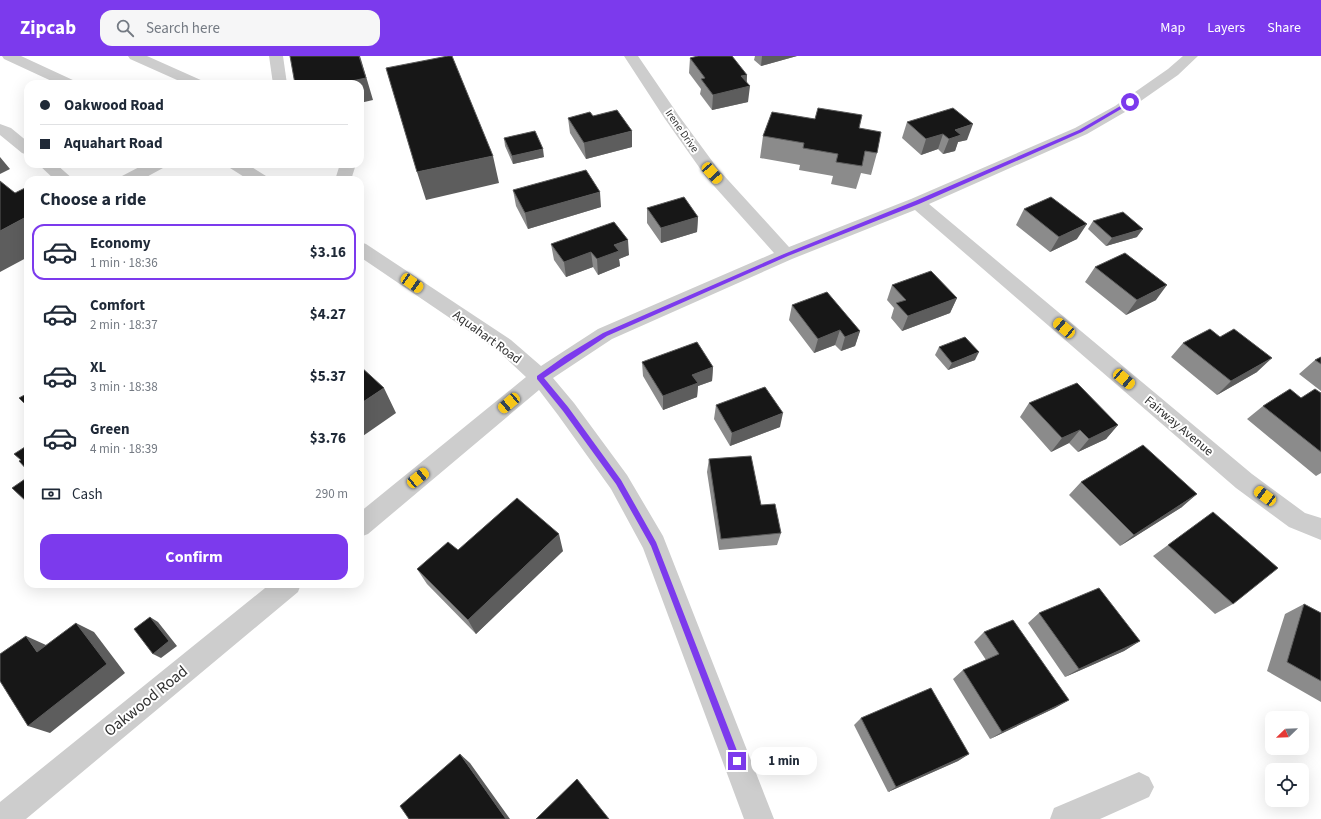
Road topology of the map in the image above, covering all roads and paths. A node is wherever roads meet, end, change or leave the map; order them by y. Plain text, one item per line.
1 (9, 56) edge
2 (135, 56) edge
3 (276, 56) edge
4 (631, 56) edge
5 (1191, 56) edge
6 (61, 80) edge
7 (189, 80) edge
8 (279, 80) edge
9 (0, 129) edge
10 (24, 147) edge
11 (51, 168) edge
12 (150, 168) edge
13 (242, 168) edge
14 (263, 168) edge
15 (61, 176) edge
16 (135, 176) edge
17 (254, 176) edge
18 (256, 176) edge
19 (917, 203) junction
20 (364, 251) edge
21 (786, 255) junction
22 (540, 377) junction
23 (364, 523) edge
24 (1321, 529) edge
25 (284, 588) edge
26 (1139, 787) dead end
27 (3, 819) edge
28 (759, 819) edge
29 (1065, 819) edge

1 - 6 street
2 - 7 street
3 - 8 street
4 - 21 street, Irene Drive
5 - 19 street
9 - 10 street
11 - 15 street
12 - 16 street
13 - 17 street
14 - 18 street
19 - 21 street
19 - 24 street, Fairway Avenue
20 - 22 street, Aquahart Road
21 - 22 street
22 - 23 street
22 - 28 street, Aquahart Road
25 - 27 street, Oakwood Road
26 - 29 street

